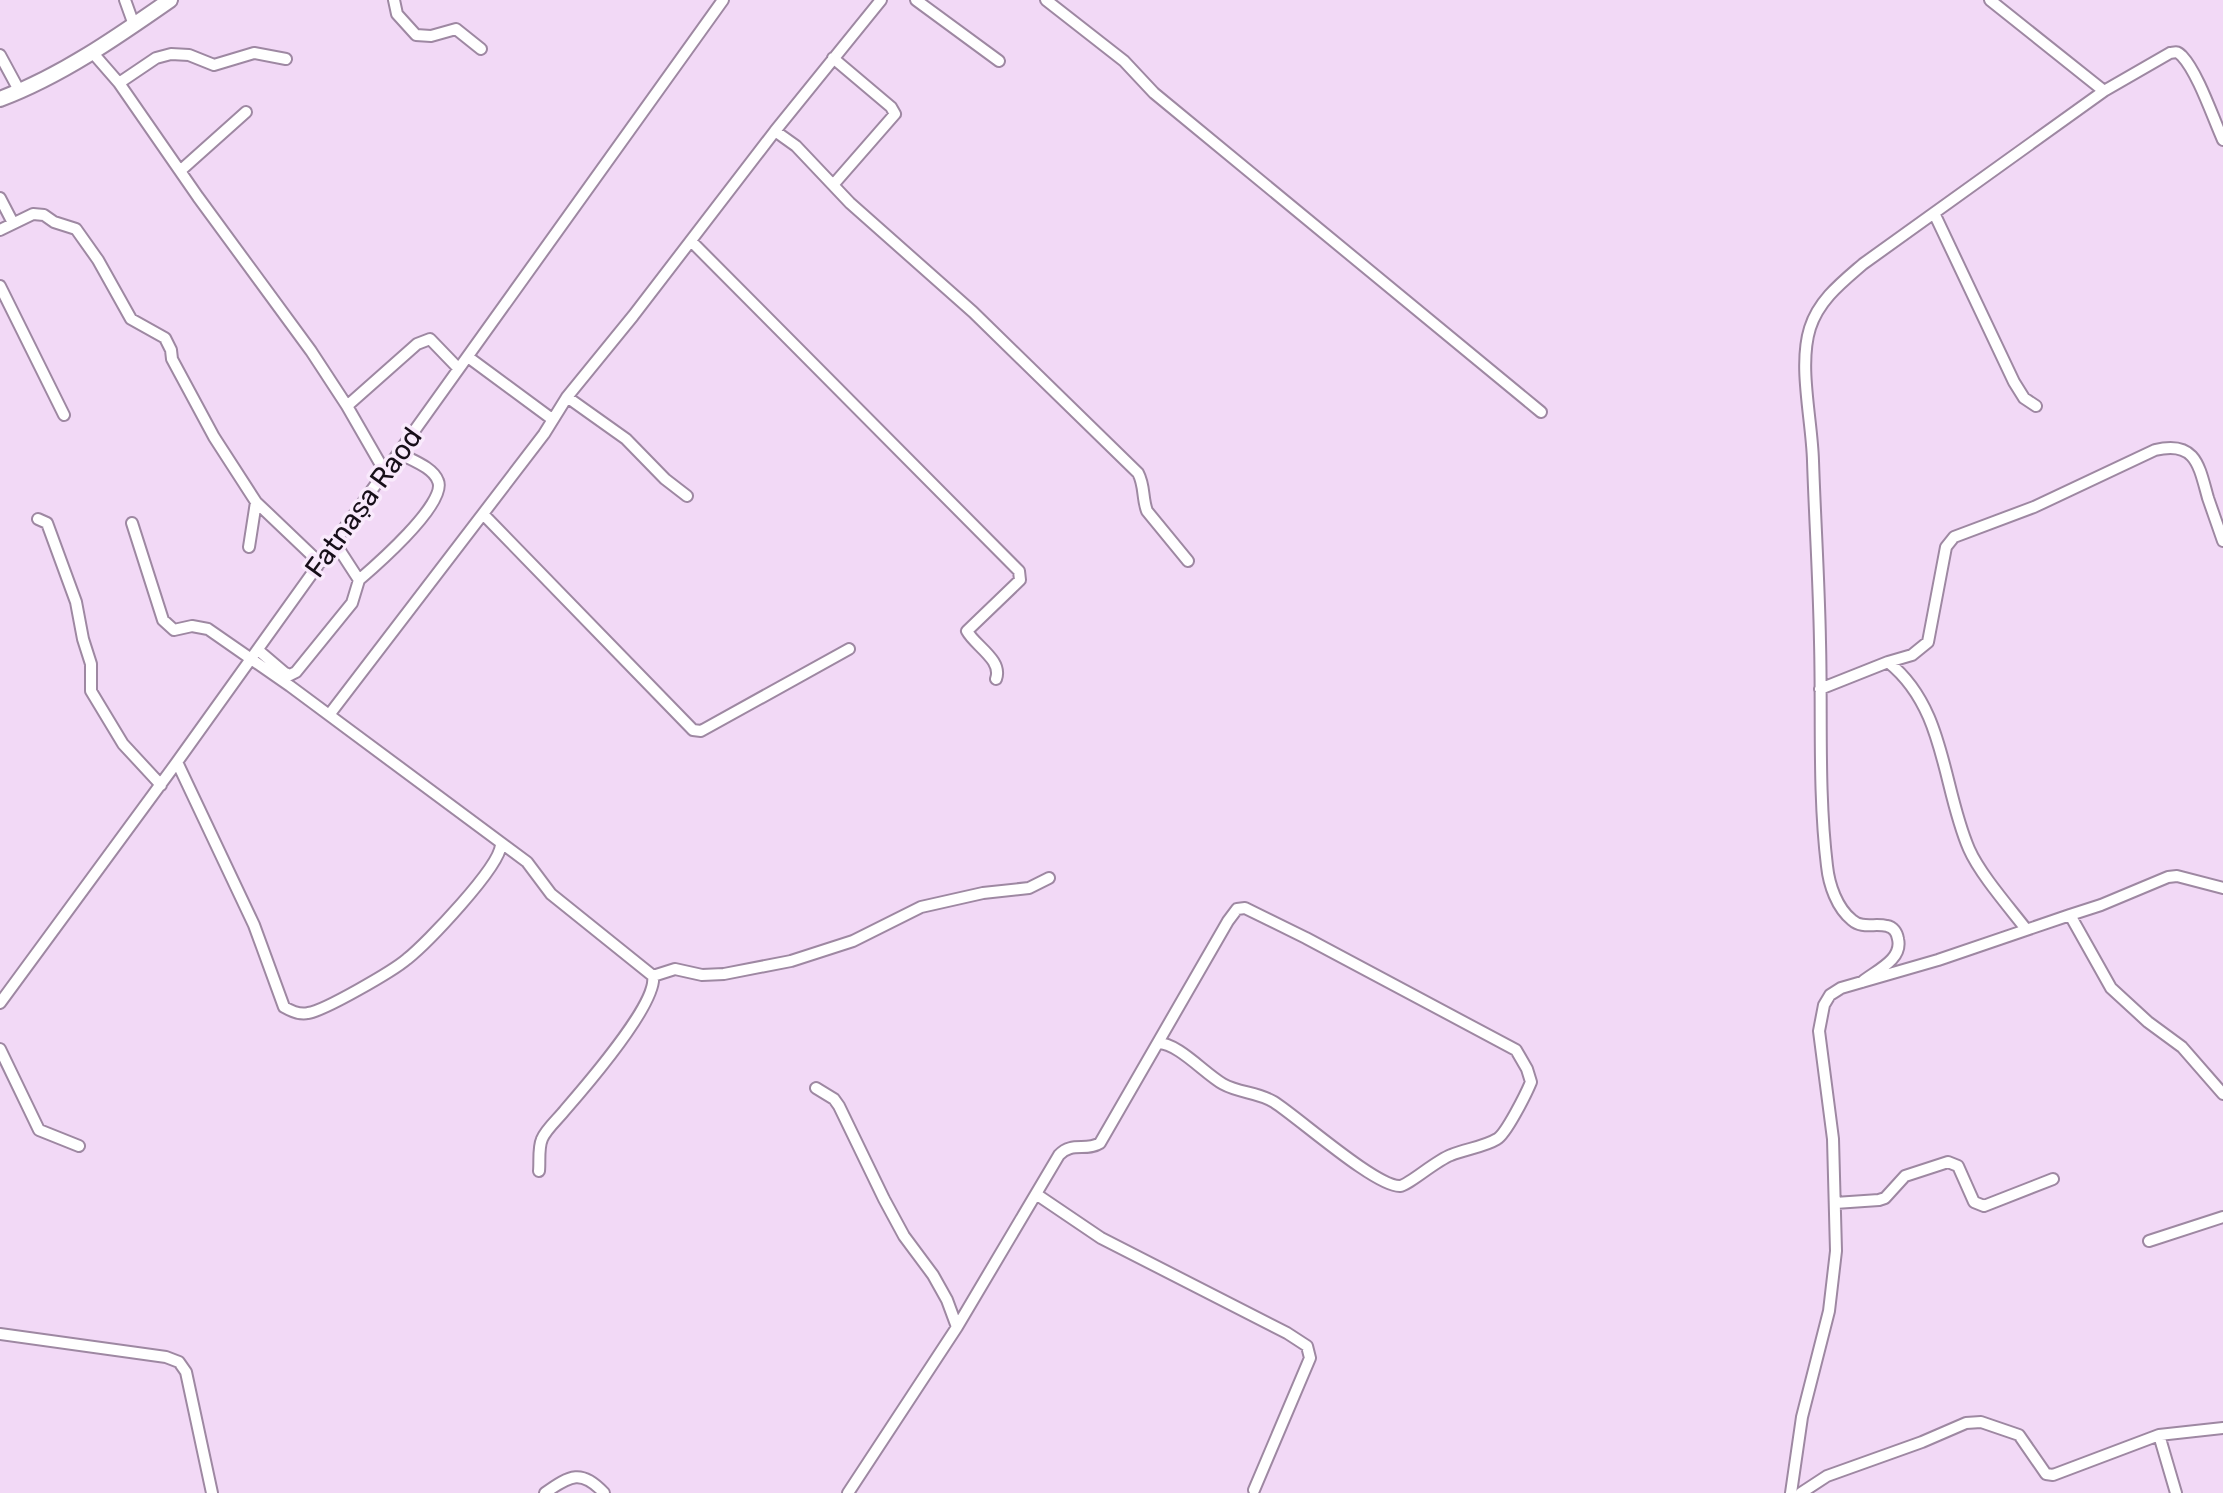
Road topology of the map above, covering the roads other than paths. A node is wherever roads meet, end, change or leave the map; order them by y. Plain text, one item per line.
1 (125, 0) edge
2 (170, 0) edge
3 (394, 0) edge
4 (723, 0) edge
5 (881, 0) edge
6 (916, 0) edge
7 (1046, 0) edge
8 (1990, 0) edge
9 (2012, 0) edge
10 (2004, 11) junction
11 (134, 25) junction
12 (481, 49) dead end
13 (92, 52) junction
14 (0, 55) edge
15 (833, 58) junction
16 (286, 59) dead end
17 (999, 61) dead end
18 (119, 83) junction
19 (2104, 91) junction
20 (20, 92) junction
21 (0, 99) edge
22 (246, 112) dead end
23 (775, 131) junction
24 (2223, 140) edge
25 (180, 171) junction
26 (833, 185) junction
27 (0, 198) edge
28 (1934, 213) junction
29 (13, 223) junction
30 (0, 230) edge
31 (691, 241) junction
32 (0, 286) edge
33 (468, 357) junction
34 (458, 368) junction
35 (567, 397) junction
36 (347, 406) junction
37 (2036, 406) dead end
38 (1541, 412) dead end
39 (64, 415) dead end
40 (552, 419) junction
41 (399, 453) junction
42 (385, 472) junction
43 (687, 496) dead end
44 (256, 502) junction
45 (483, 514) junction
46 (38, 519) dead end
47 (132, 523) dead end
48 (2223, 541) edge
49 (335, 543) junction
50 (249, 547) dead end
51 (1188, 561) dead end
52 (320, 563) junction
53 (359, 580) junction
54 (849, 649) dead end
55 (255, 654) junction
56 (1888, 662) junction
57 (996, 679) dead end
58 (1820, 689) junction
59 (329, 715) junction
60 (177, 762) junction
61 (161, 785) junction
62 (501, 845) junction
63 (1049, 878) dead end
64 (2223, 888) edge
65 (2070, 915) junction
66 (2026, 929) junction
67 (653, 976) junction
68 (1862, 982) junction
69 (0, 1003) edge
70 (1158, 1043) junction
71 (0, 1049) edge
72 (816, 1088) dead end
73 (2223, 1094) edge
74 (79, 1146) dead end
75 (539, 1171) dead end
76 (2053, 1179) dead end
77 (1036, 1194) junction
78 (1835, 1203) junction
79 (2223, 1217) edge
80 (2149, 1241) dead end
81 (957, 1327) junction
82 (0, 1334) edge
83 (2223, 1428) edge
84 (2159, 1435) junction
85 (1254, 1490) dead end
86 (212, 1493) edge
87 (545, 1493) edge
88 (604, 1493) edge
89 (848, 1493) edge
90 (1791, 1493) edge
91 (1801, 1493) edge
92 (2176, 1493) edge

1 - 11 street
2 - 11 street
3 - 12 street
4 - 33 street, Fatnaṣa Raod
5 - 15 street
6 - 17 street
7 - 38 street
8 - 10 street
9 - 10 street
10 - 19 street
11 - 13 street
13 - 18 street
13 - 20 street
14 - 20 street
15 - 23 street
15 - 26 street
16 - 18 street
18 - 25 street
19 - 24 street
19 - 28 street
20 - 21 street
22 - 25 street
23 - 26 street
23 - 31 street
25 - 36 street
26 - 51 street
27 - 29 street
28 - 37 street
28 - 58 street
29 - 30 street
29 - 44 street
31 - 35 street
31 - 57 street
32 - 39 street
33 - 34 street, Fatnaṣa Raod
33 - 40 street
34 - 36 street
34 - 41 street, Fatnaṣa Raod
35 - 40 street
35 - 43 street
36 - 42 street
40 - 45 street
41 - 42 street, Fatnaṣa Raod
41 - 53 street
42 - 49 street, Fatnaṣa Raod
44 - 50 street
44 - 52 street
45 - 54 street
45 - 59 street
46 - 61 street
47 - 55 street
48 - 56 street
49 - 52 street, Fatnaṣa Raod
49 - 53 street
52 - 55 street, Fatnaṣa Raod
53 - 55 street
55 - 59 street
55 - 60 street, Fatnaṣa Raod
56 - 58 street
56 - 66 street
58 - 68 street
59 - 62 street
60 - 61 street, Fatnaṣa Raod
60 - 62 street
61 - 69 street, Fatnaṣa Raod
62 - 67 street
63 - 67 street
64 - 65 street
65 - 66 street
65 - 73 street
66 - 68 street
67 - 75 street
68 - 78 street
70 - 70 street
70 - 77 street
71 - 74 street
72 - 81 street
76 - 78 street
77 - 81 street
77 - 85 street
78 - 90 street
79 - 80 street
81 - 89 street
82 - 86 street
83 - 84 street
84 - 91 street
84 - 92 street
87 - 88 street

